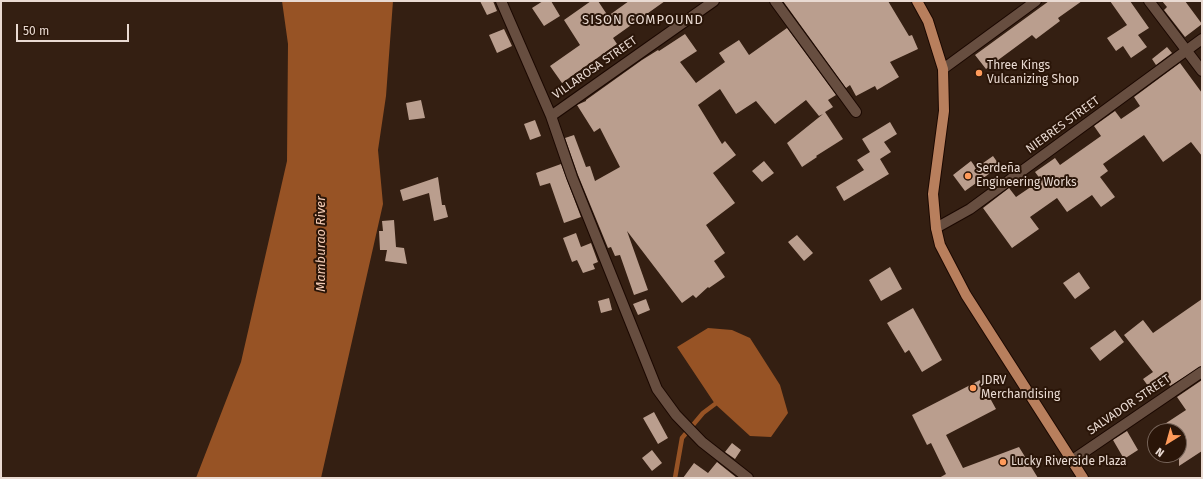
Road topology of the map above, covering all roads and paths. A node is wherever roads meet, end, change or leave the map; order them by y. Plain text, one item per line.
1 (501, 1) edge
2 (714, 1) edge
3 (775, 1) edge
4 (917, 1) edge
5 (1036, 1) edge
6 (1149, 1) edge
7 (1202, 38) edge
8 (1186, 51) junction
9 (943, 69) junction
10 (1202, 72) edge
11 (856, 112) dead end
12 (551, 116) junction
13 (936, 228) junction
14 (1202, 372) edge
15 (1071, 461) junction
16 (748, 478) edge
17 (1082, 478) edge

1 - 12 street
2 - 12 street, VILLAROSA STREET
3 - 11 street
4 - 9 main road
5 - 9 street
6 - 8 street
7 - 8 street, NIEBRES STREET
8 - 10 street
8 - 13 street, NIEBRES STREET
9 - 13 main road
12 - 16 street
13 - 15 main road
14 - 15 street, SALVADOR STREET
15 - 17 main road

